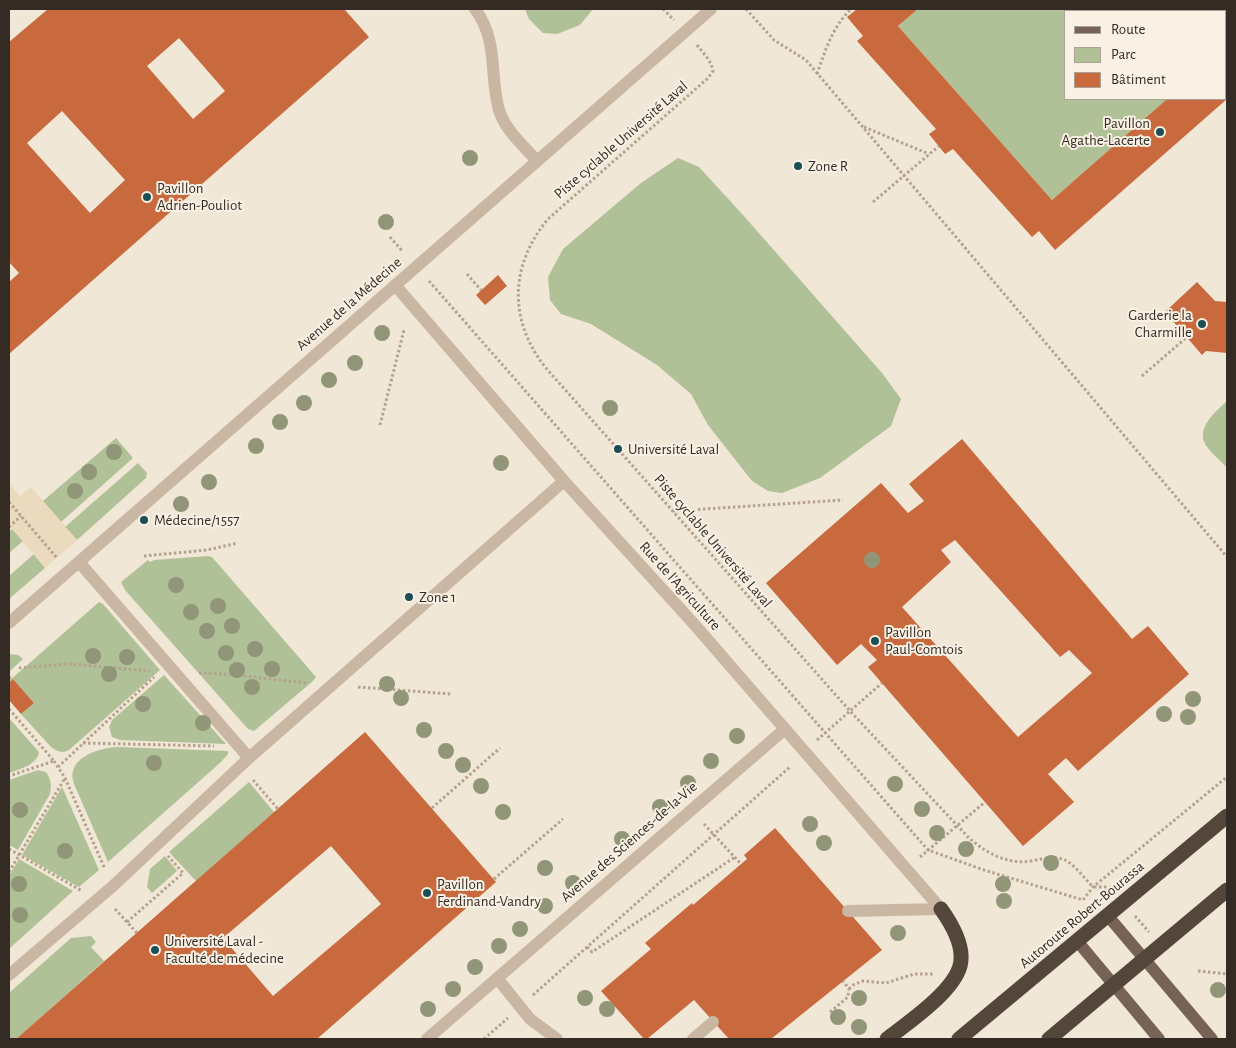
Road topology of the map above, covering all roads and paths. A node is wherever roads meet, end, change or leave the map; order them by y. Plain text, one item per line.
1 (475, 9) edge
2 (663, 9) edge
3 (711, 9) edge
4 (746, 9) edge
5 (851, 9) edge
6 (671, 17) dead end
7 (698, 46) dead end
8 (817, 74) junction
9 (863, 127) junction
10 (939, 146) dead end
11 (929, 154) junction
12 (536, 160) junction
13 (904, 176) junction
14 (873, 202) dead end
15 (390, 237) dead end
16 (403, 252) dead end
17 (467, 274) dead end
18 (429, 281) dead end
19 (395, 285) junction
20 (481, 290) dead end
21 (404, 330) dead end
22 (1187, 337) dead end
23 (1142, 376) dead end
24 (380, 425) dead end
25 (564, 482) junction
26 (842, 500) dead end
27 (9, 502) edge
28 (672, 511) junction
29 (21, 516) junction
30 (9, 527) edge
31 (43, 542) dead end
32 (238, 543) dead end
33 (144, 556) dead end
34 (1227, 557) edge
35 (78, 562) junction
36 (9, 623) edge
37 (19, 668) dead end
38 (176, 673) junction
39 (9, 676) edge
40 (12, 680) dead end
41 (882, 684) dead end
42 (332, 685) junction
43 (451, 694) dead end
44 (9, 709) edge
45 (850, 712) junction
46 (785, 730) junction
47 (825, 732) junction
48 (817, 740) dead end
49 (82, 743) junction
50 (240, 747) junction
51 (500, 748) dead end
52 (54, 761) junction
53 (245, 762) junction
54 (790, 766) dead end
55 (58, 767) junction
56 (9, 776) edge
57 (1227, 777) edge
58 (65, 778) junction
59 (985, 802) dead end
60 (432, 808) dead end
61 (278, 809) dead end
62 (691, 811) junction
63 (1227, 816) edge
64 (563, 819) dead end
65 (957, 826) junction
66 (714, 834) junction
67 (158, 844) junction
68 (9, 849) edge
69 (928, 850) junction
70 (18, 855) junction
71 (735, 857) junction
72 (741, 864) dead end
73 (906, 869) junction
74 (9, 872) edge
75 (494, 880) dead end
76 (113, 886) junction
77 (1094, 887) junction
78 (1227, 890) edge
79 (1115, 891) dead end
80 (100, 898) junction
81 (940, 909) junction
82 (848, 911) dead end
83 (1108, 916) junction
84 (127, 922) junction
85 (137, 933) dead end
86 (1078, 942) junction
87 (588, 947) junction
88 (1145, 959) junction
89 (1198, 971) dead end
90 (1227, 974) edge
91 (9, 975) edge
92 (955, 976) junction
93 (496, 978) junction
94 (843, 981) dead end
95 (1114, 985) junction
96 (849, 989) junction
97 (520, 1007) junction
98 (830, 1012) dead end
99 (713, 1022) dead end
100 (427, 1039) edge
101 (484, 1039) edge
102 (556, 1039) edge
103 (693, 1039) edge
104 (887, 1039) edge
105 (959, 1039) edge
106 (1049, 1039) edge
107 (1159, 1039) edge
108 (1212, 1039) edge

1 - 12 street
2 - 6 path
3 - 12 street, Avenue de la Médecine
4 - 8 path
5 - 8 path
7 - 28 path, Piste cyclable Université Laval
8 - 9 path
9 - 11 path
9 - 13 path
10 - 11 path
11 - 13 path
12 - 19 street, Avenue de la Médecine
13 - 14 path
13 - 34 path
15 - 16 path
17 - 20 path
18 - 47 path
19 - 25 street, Rue de l'Agriculture
19 - 35 street, Avenue de la Médecine
21 - 24 path
22 - 23 path
25 - 42 street
25 - 46 street, Rue de l'Agriculture
26 - 28 path
27 - 29 path
28 - 45 path, Piste cyclable Université Laval
29 - 30 path
29 - 31 path
32 - 33 path
35 - 36 street, Avenue de la Médecine
35 - 38 street
37 - 49 path
38 - 42 path
38 - 50 street
39 - 40 path
41 - 45 path
42 - 43 path
42 - 53 street
44 - 52 path
45 - 47 path
45 - 65 path, Piste cyclable Université Laval
46 - 62 street, Avenue des Sciences-de-la-Vie
46 - 73 street, Rue de l'Agriculture
47 - 48 path
47 - 69 path
49 - 50 path
49 - 55 path
50 - 53 street
51 - 60 path
52 - 55 path
52 - 56 path
53 - 61 path
53 - 67 street
54 - 66 path
55 - 58 path
57 - 77 path
58 - 70 path
58 - 76 path
59 - 65 path
62 - 66 path
62 - 93 street, Avenue des Sciences-de-la-Vie
63 - 83 highway, Autoroute Robert-Bourassa
64 - 75 path
65 - 69 path
65 - 77 path, Piste cyclable Université Laval
66 - 71 path
66 - 87 path
67 - 76 street
67 - 84 path
68 - 70 path
69 - 73 path
69 - 77 path
70 - 74 path
70 - 80 path
71 - 72 path
71 - 87 path
73 - 81 street, Rue de l'Agriculture
76 - 80 street
77 - 79 path
78 - 88 highway
80 - 84 path
80 - 91 street
81 - 82 street
81 - 92 highway
83 - 86 highway, Autoroute Robert-Bourassa
83 - 88 main road
84 - 85 path
86 - 95 main road
86 - 105 highway, Autoroute Robert-Bourassa
87 - 97 path
88 - 95 highway
88 - 108 main road
89 - 90 path
92 - 96 path
92 - 104 highway
93 - 97 street
93 - 100 street, Avenue des Sciences-de-la-Vie
94 - 96 path
95 - 106 highway
95 - 107 main road
96 - 98 path
97 - 101 path
97 - 102 street
99 - 103 street

